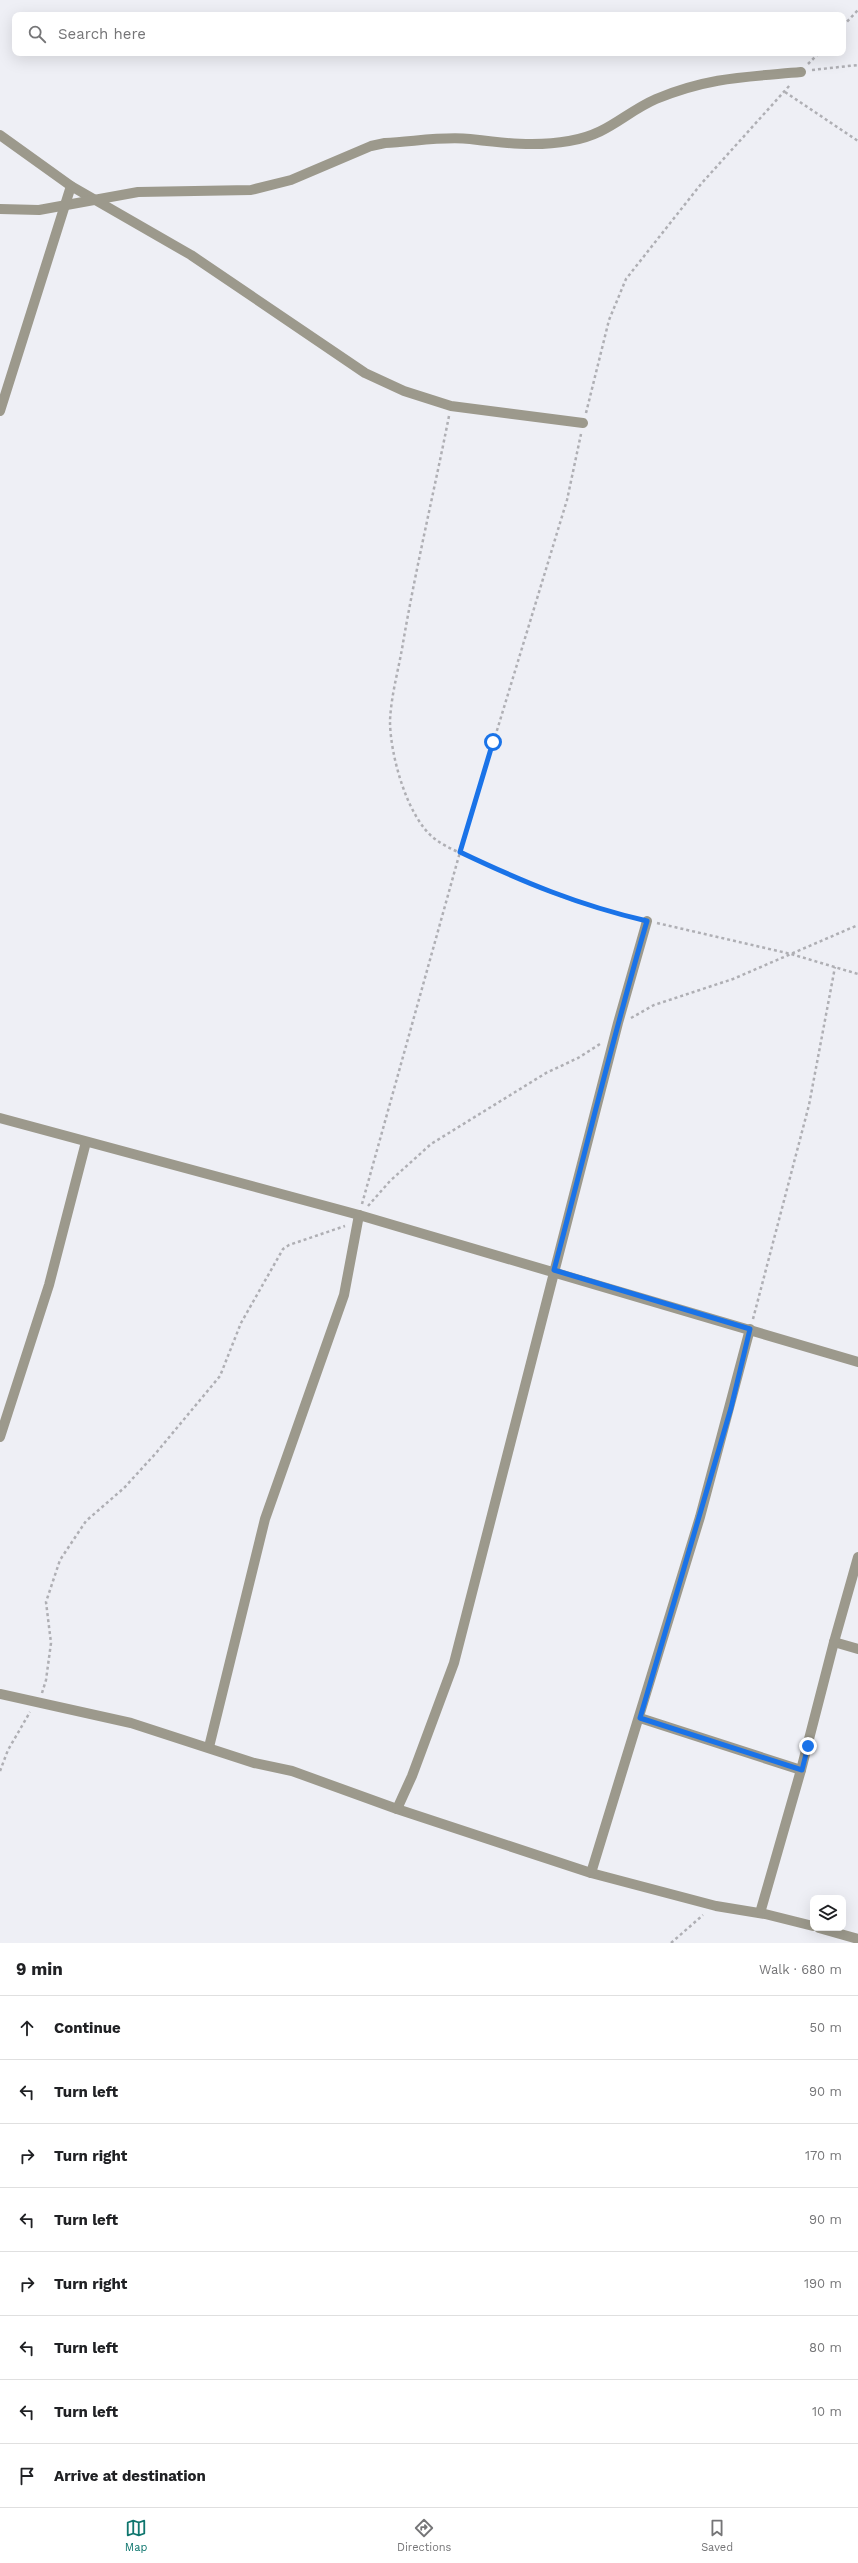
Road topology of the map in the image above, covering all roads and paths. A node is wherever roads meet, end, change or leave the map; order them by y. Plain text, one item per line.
1 (858, 10) edge
2 (846, 23) edge
3 (815, 56) edge
4 (858, 65) edge
5 (801, 72) junction
6 (785, 92) junction
7 (0, 134) edge
8 (858, 141) edge
9 (71, 186) junction
10 (95, 199) junction
11 (65, 204) junction
12 (0, 209) edge
13 (451, 406) junction
14 (0, 411) edge
15 (583, 424) junction
16 (460, 852) junction
17 (647, 921) junction
18 (858, 925) edge
19 (791, 954) junction
20 (835, 967) junction
21 (858, 974) edge
22 (615, 1032) junction
23 (0, 1118) edge
24 (86, 1142) junction
25 (359, 1215) junction
26 (554, 1270) junction
27 (750, 1329) junction
28 (858, 1362) edge
29 (0, 1437) edge
30 (858, 1557) edge
31 (834, 1642) junction
32 (858, 1649) edge
33 (0, 1694) edge
34 (38, 1701) junction
35 (640, 1718) junction
36 (209, 1748) junction
37 (802, 1770) junction
38 (0, 1771) edge
39 (397, 1809) junction
40 (591, 1874) junction
41 (716, 1906) junction
42 (760, 1913) junction
43 (810, 1925) edge
44 (830, 1931) edge
45 (858, 1939) edge
46 (671, 1943) edge

1 - 2 path
3 - 5 path
4 - 5 path
5 - 6 path
5 - 10 street
6 - 8 path
6 - 15 path
7 - 9 street
9 - 10 street
9 - 11 street
10 - 11 street
10 - 13 street
11 - 12 street
11 - 14 street
13 - 15 street
13 - 16 path
15 - 16 path
16 - 17 path
16 - 25 path
17 - 19 path
17 - 22 street
18 - 19 path
19 - 20 path
19 - 22 path
20 - 21 path
20 - 27 path
22 - 25 path
22 - 26 street
23 - 24 street
24 - 25 street
24 - 29 street
25 - 26 street
25 - 34 path
25 - 36 street
26 - 27 street
26 - 39 street
27 - 28 street
27 - 35 street
30 - 31 street
31 - 32 street
31 - 37 street
33 - 34 street
34 - 36 street
34 - 38 path
35 - 37 street
35 - 40 street
36 - 39 street
37 - 42 street
39 - 40 street
40 - 41 street
41 - 42 street
41 - 46 path
42 - 43 street
44 - 45 street

